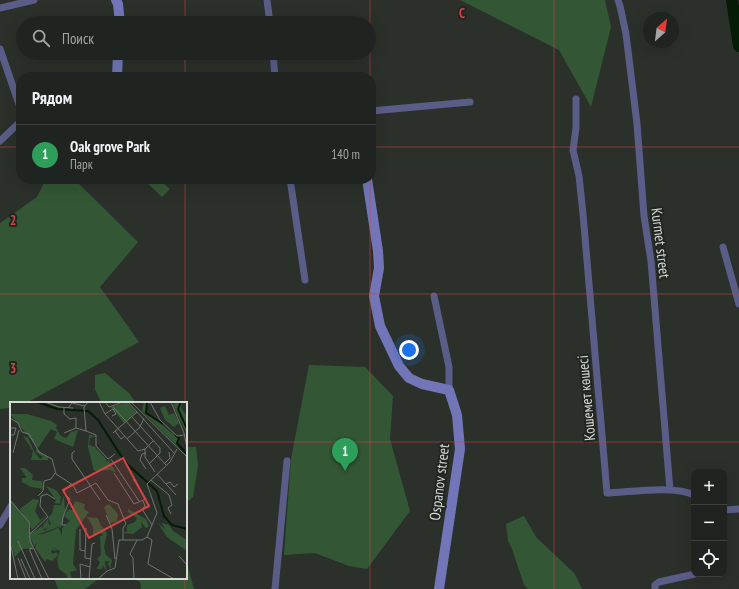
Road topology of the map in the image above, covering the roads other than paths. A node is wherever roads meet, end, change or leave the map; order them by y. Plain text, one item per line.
1 (34, 0) edge
2 (116, 0) edge
3 (267, 0) edge
4 (618, 0) edge
5 (0, 8) edge
6 (119, 16) edge
7 (269, 16) edge
8 (0, 49) edge
9 (118, 60) edge
10 (274, 60) edge
11 (117, 72) edge
12 (275, 72) edge
13 (16, 95) edge
14 (576, 99) dead end
15 (470, 102) dead end
16 (376, 111) edge
17 (16, 126) edge
18 (0, 141) edge
19 (291, 184) edge
20 (368, 184) edge
21 (723, 247) dead end
22 (305, 280) dead end
23 (434, 296) dead end
24 (739, 304) edge
25 (449, 390) junction
26 (287, 461) dead end
27 (670, 490) junction
28 (691, 493) edge
29 (10, 508) edge
30 (739, 509) edge
31 (727, 510) edge
32 (0, 525) edge
33 (691, 575) edge
34 (275, 589) edge
35 (438, 589) edge
36 (654, 589) edge

1 - 5 street
2 - 6 street
3 - 7 street
4 - 27 street, Kurmet street
8 - 13 street
9 - 11 street
10 - 12 street
14 - 27 street, Кошемет көшесі
15 - 16 street
17 - 18 street
19 - 22 street
20 - 25 street
21 - 24 street
23 - 25 street
25 - 35 street, Ospanov street
26 - 34 street
27 - 28 street, Кошемет көшесі
29 - 32 street
30 - 31 street
33 - 36 street

